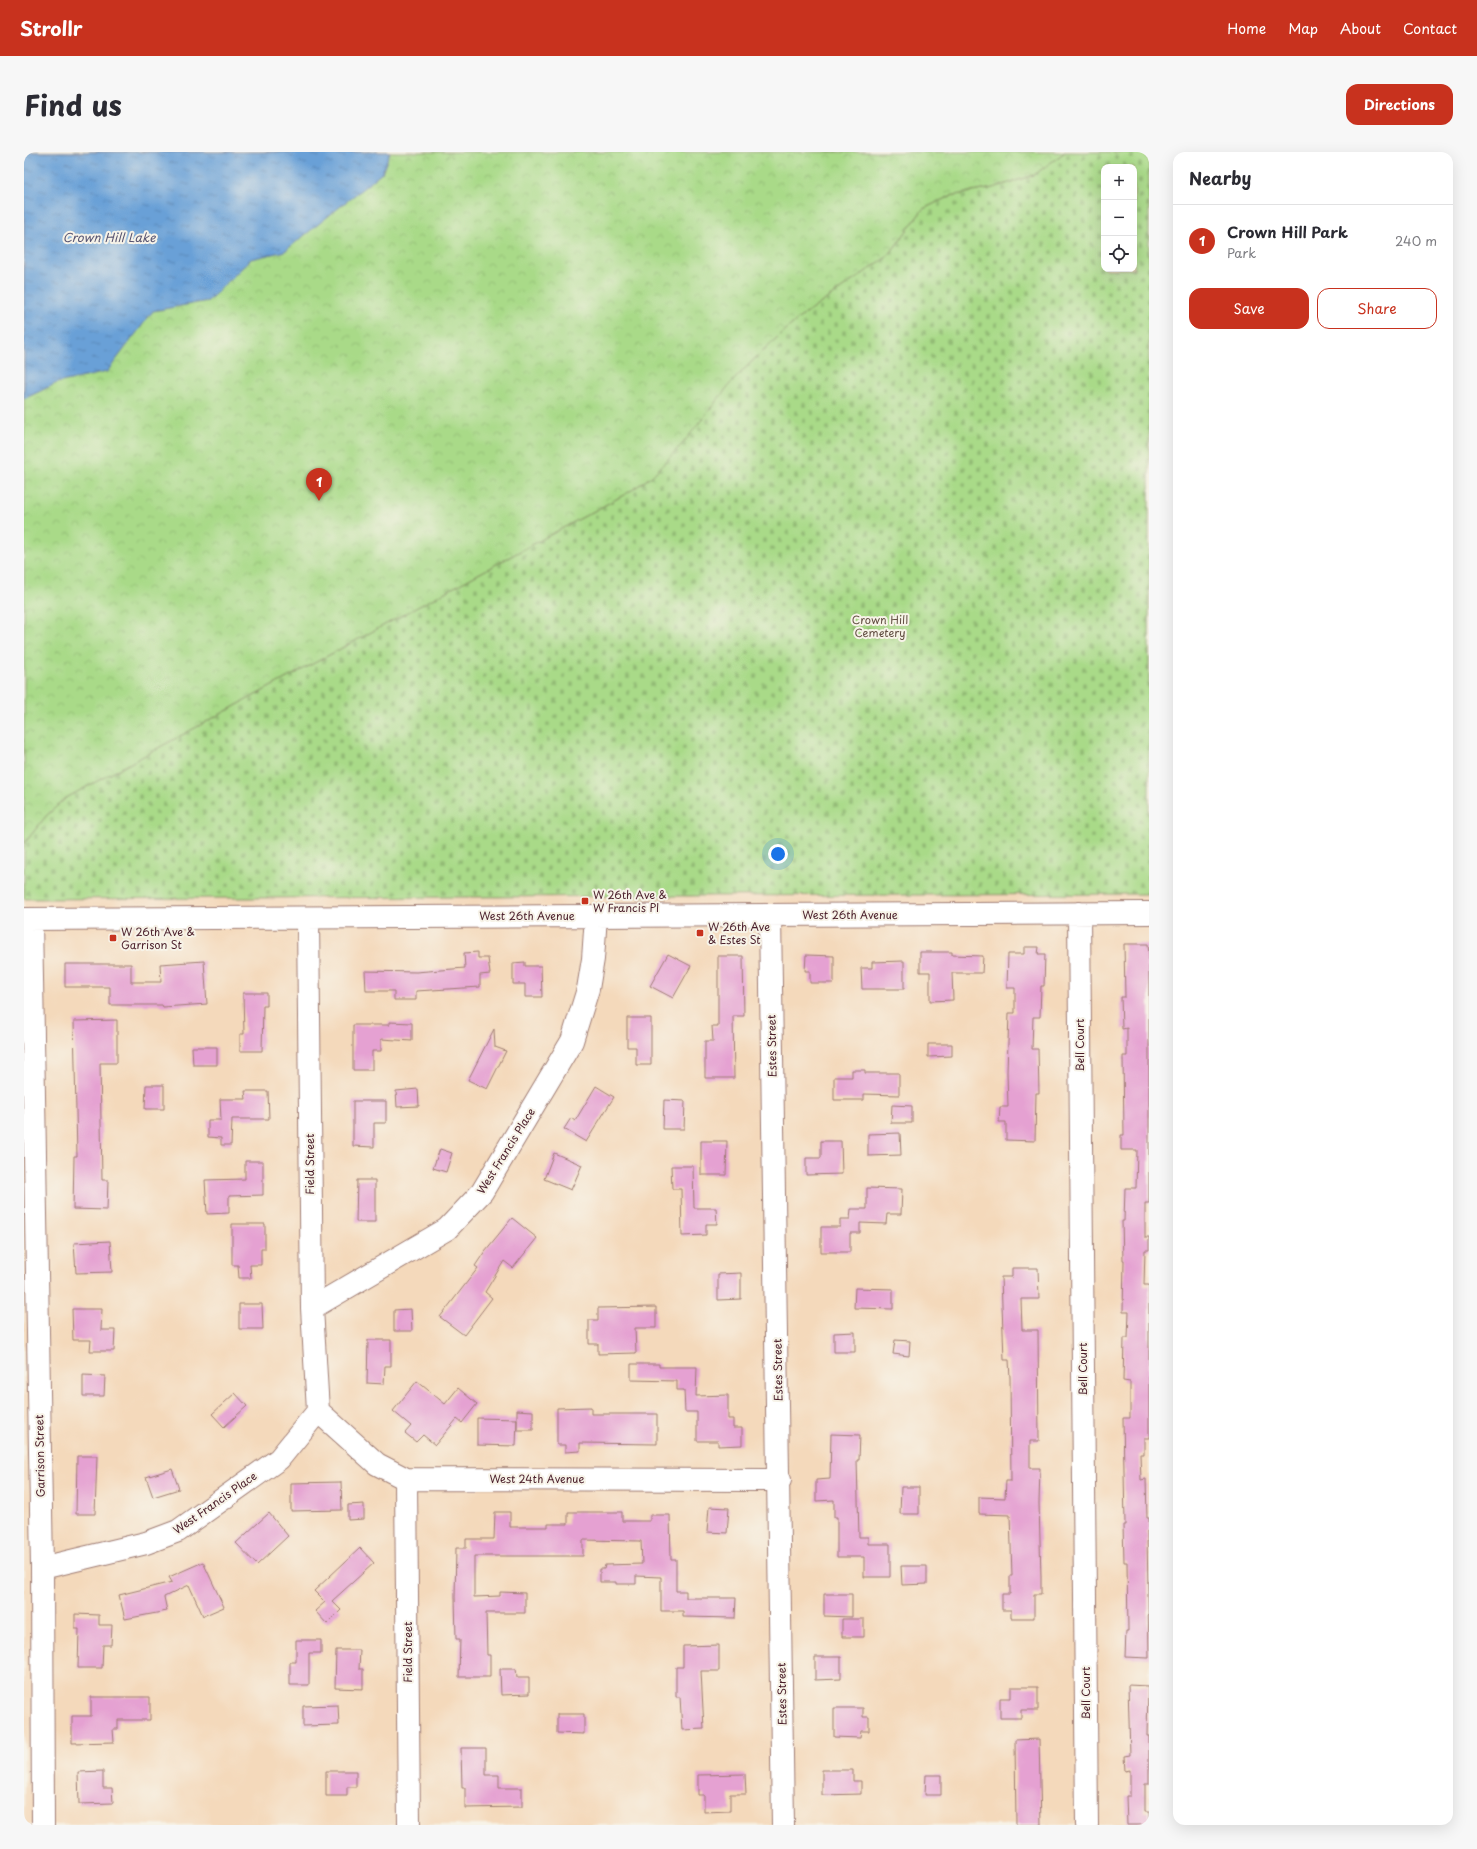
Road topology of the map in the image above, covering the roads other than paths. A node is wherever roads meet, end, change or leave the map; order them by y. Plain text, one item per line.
1 (1079, 913) junction
2 (1149, 913) edge
3 (770, 915) junction
4 (596, 916) junction
5 (308, 918) junction
6 (28, 919) edge
7 (312, 1308) junction
8 (318, 1411) junction
9 (406, 1479) junction
10 (780, 1480) junction
11 (42, 1568) junction
12 (43, 1825) edge
13 (409, 1825) edge
14 (783, 1825) edge
15 (1087, 1825) edge

1 - 2 street, West 26th Avenue
1 - 3 street, West 26th Avenue
1 - 15 street, Bell Court
3 - 4 street, West 26th Avenue
3 - 10 street, Estes Street
4 - 5 street, West 26th Avenue
4 - 7 street, West Francis Place
5 - 6 street, West 26th Avenue
5 - 7 street, Field Street
6 - 11 street, Garrison Street
7 - 8 street, Field Street
8 - 9 street, West 24th Avenue
8 - 11 street, West Francis Place
9 - 10 street, West 24th Avenue
9 - 13 street, Field Street
10 - 14 street, Estes Street
11 - 12 street, Garrison Street

